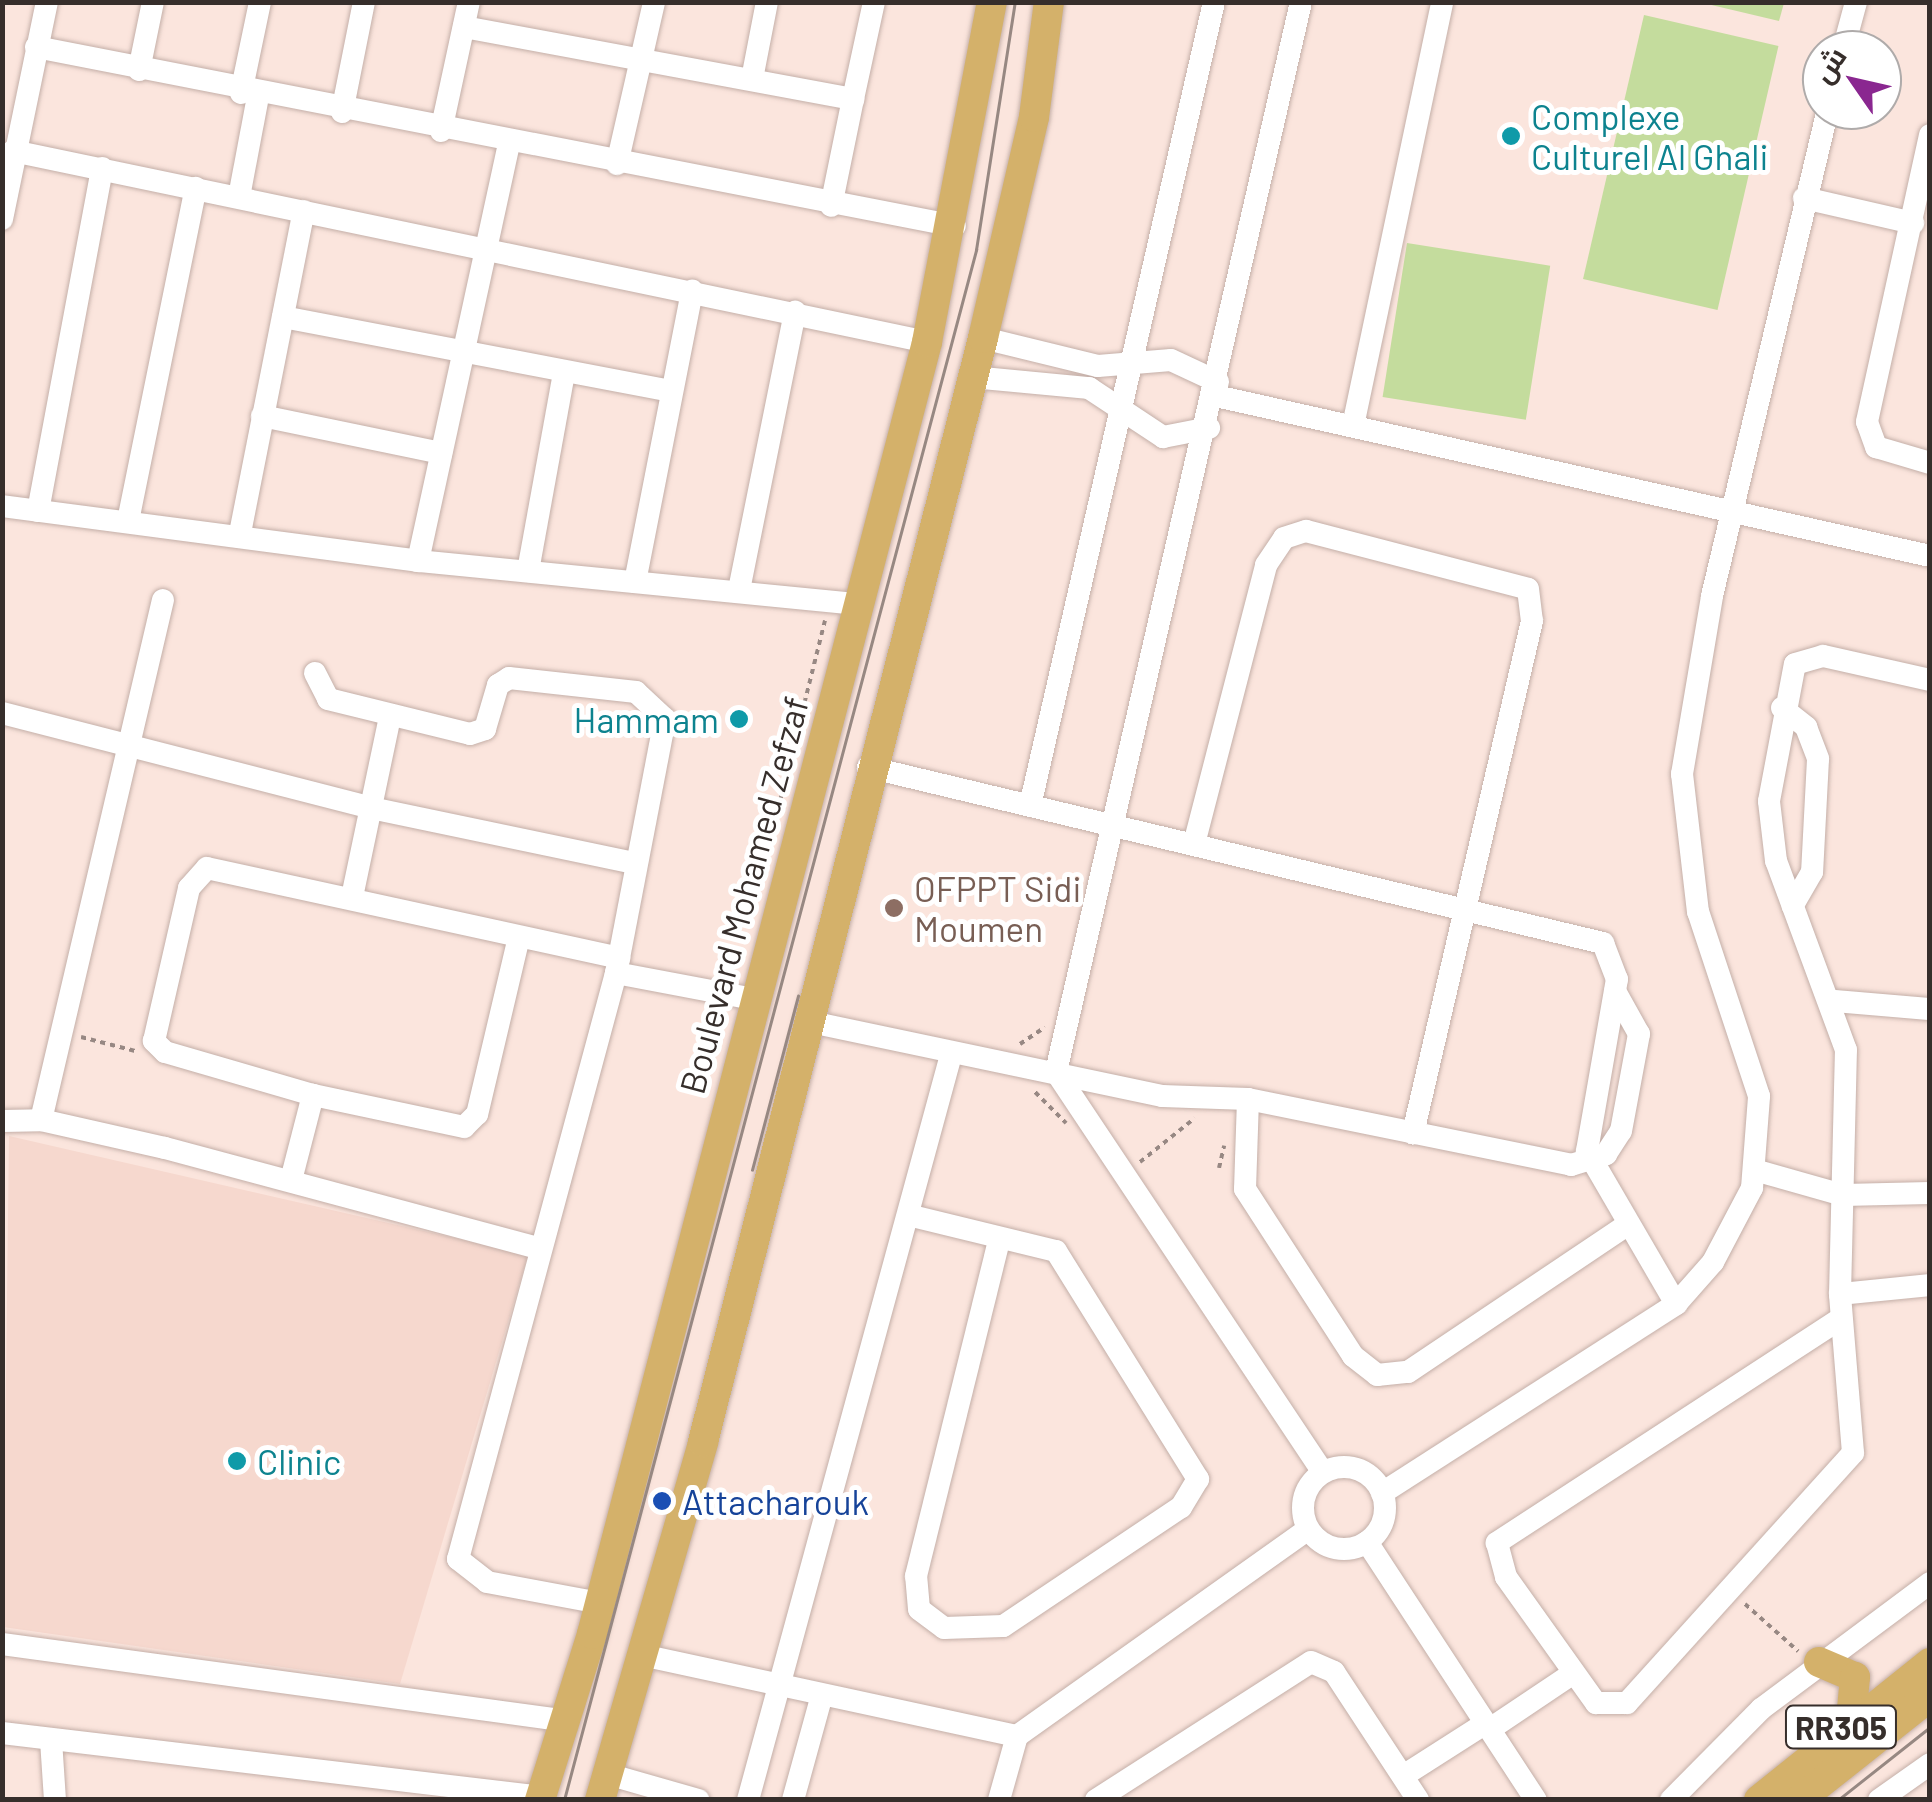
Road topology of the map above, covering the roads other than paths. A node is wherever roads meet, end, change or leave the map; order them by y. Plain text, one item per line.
1 (48, 2) edge
2 (153, 2) edge
3 (260, 2) edge
4 (364, 2) edge
5 (469, 2) edge
6 (654, 2) edge
7 (767, 2) edge
8 (874, 2) edge
9 (992, 2) edge
10 (1049, 2) edge
11 (1214, 2) edge
12 (1301, 2) edge
13 (1442, 2) edge
14 (1856, 2) edge
15 (464, 26) junction
16 (1849, 30) edge
17 (36, 47) junction
18 (641, 62) junction
19 (139, 70) junction
20 (752, 79) junction
21 (250, 94) junction
22 (853, 98) junction
23 (342, 112) junction
24 (11, 120) edge
25 (1823, 130) edge
26 (441, 131) junction
27 (1930, 135) edge
28 (508, 144) junction
29 (13, 150) junction
30 (616, 164) junction
31 (102, 168) junction
32 (196, 188) junction
33 (239, 197) junction
34 (1804, 198) junction
35 (830, 206) junction
36 (304, 210) junction
37 (2, 219) edge
38 (1912, 223) junction
39 (955, 226) junction
40 (484, 248) junction
41 (692, 291) junction
42 (795, 312) junction
43 (284, 317) junction
44 (983, 338) junction
45 (927, 342) junction
46 (462, 353) junction
47 (1127, 366) junction
48 (564, 372) junction
49 (972, 377) junction
50 (1217, 389) junction
51 (671, 392) junction
52 (1118, 406) junction
53 (262, 416) junction
54 (1354, 421) junction
55 (1209, 428) junction
56 (441, 453) junction
57 (1930, 463) edge
58 (2, 506) edge
59 (38, 510) junction
60 (1730, 518) junction
61 (128, 521) junction
62 (240, 534) junction
63 (1930, 556) edge
64 (418, 561) junction
65 (528, 572) junction
66 (635, 582) junction
67 (739, 590) junction
68 (164, 600) dead end
69 (857, 604) junction
70 (315, 673) dead end
71 (1930, 680) edge
72 (1782, 708) junction
73 (2, 713) edge
74 (390, 717) junction
75 (132, 742) junction
76 (868, 767) junction
77 (1030, 806) junction
78 (371, 808) junction
79 (1110, 824) junction
80 (1194, 844) junction
81 (634, 863) junction
82 (352, 897) junction
83 (1792, 906) junction
84 (1467, 908) junction
85 (519, 937) junction
86 (618, 966) junction
87 (1615, 991) junction
88 (753, 999) junction
89 (1834, 1001) junction
90 (1930, 1010) edge
91 (806, 1021) junction
92 (951, 1055) junction
93 (1056, 1072) junction
94 (313, 1095) junction
95 (1248, 1099) junction
96 (41, 1120) junction
97 (2, 1121) edge
98 (1413, 1134) junction
99 (1590, 1162) junction
100 (1758, 1170) junction
101 (290, 1180) junction
102 (1930, 1193) edge
103 (1844, 1195) junction
104 (912, 1216) junction
105 (1626, 1225) junction
106 (999, 1240) junction
107 (541, 1248) junction
108 (1930, 1286) edge
109 (1840, 1294) junction
110 (1676, 1304) junction
111 (1840, 1319) junction
112 (1323, 1472) junction
113 (1382, 1493) junction
114 (1308, 1529) junction
115 (1368, 1542) junction
116 (1930, 1584) edge
117 (600, 1603) junction
118 (2, 1644) edge
119 (642, 1654) junction
120 (1930, 1663) edge
121 (1816, 1664) junction
122 (1572, 1674) junction
123 (778, 1686) junction
124 (1930, 1696) edge
125 (822, 1698) junction
126 (1851, 1718) junction
127 (568, 1721) junction
128 (1489, 1726) junction
129 (2, 1734) edge
130 (1017, 1736) junction
131 (51, 1740) junction
132 (1930, 1764) edge
133 (1403, 1776) junction
134 (605, 1788) edge
135 (470, 1794) edge
136 (541, 1798) edge
137 (55, 1800) edge
138 (698, 1800) edge
139 (748, 1800) edge
140 (793, 1800) edge
141 (999, 1800) edge
142 (1096, 1800) edge
143 (1418, 1800) edge
144 (1536, 1800) edge
145 (1671, 1800) edge
146 (1758, 1800) edge
147 (1800, 1800) edge
148 (1879, 1800) edge

1 - 17 street
2 - 19 street
3 - 21 street
4 - 23 street
5 - 15 street
6 - 18 street
7 - 20 street
8 - 22 street
9 - 39 main road, Boulevard Mohamed Zefzaf
10 - 44 main road
11 - 47 street
12 - 50 street
13 - 54 street
14 - 16 street
15 - 18 street
15 - 26 street
17 - 19 street
17 - 24 street
18 - 20 street
18 - 30 street
19 - 21 street
20 - 22 street
21 - 23 street
21 - 33 street
22 - 35 street
23 - 26 street
24 - 29 street
25 - 34 street
26 - 28 street
27 - 38 street
28 - 30 street
28 - 40 street
29 - 31 street
29 - 37 street
30 - 35 street
31 - 32 street
31 - 59 street
32 - 33 street
32 - 61 street
33 - 36 street
34 - 38 street
34 - 60 street
35 - 39 street
36 - 40 street
36 - 43 street
38 - 57 street
39 - 45 main road, Boulevard Mohamed Zefzaf
40 - 41 street
40 - 46 street
41 - 42 street
41 - 51 street
42 - 45 street
42 - 67 street
43 - 46 street
43 - 53 street
44 - 47 street
44 - 49 main road
45 - 69 main road, Boulevard Mohamed Zefzaf
46 - 48 street
46 - 56 street
47 - 50 street
47 - 52 street
48 - 51 street
48 - 65 street
49 - 52 street
49 - 76 main road
50 - 54 street
50 - 55 street
51 - 66 street
52 - 55 street
52 - 77 street
53 - 56 street
53 - 62 street
54 - 60 street
55 - 79 street
56 - 64 street
58 - 59 street
59 - 61 street
60 - 63 street
60 - 100 street
61 - 62 street
62 - 64 street
64 - 65 street
65 - 66 street
66 - 67 street
67 - 69 street
68 - 75 street
69 - 88 main road, Boulevard Mohamed Zefzaf
70 - 74 street
71 - 72 street
72 - 83 street
72 - 83 street
73 - 75 street
74 - 78 street
74 - 81 street
75 - 78 street
75 - 96 street
76 - 77 street
76 - 91 main road
77 - 79 street
78 - 81 street
78 - 82 street
79 - 80 street
79 - 93 street
80 - 84 street
80 - 84 street
81 - 86 street
82 - 85 street
82 - 94 street
83 - 89 street
84 - 87 street
84 - 98 street
85 - 86 street
85 - 94 street
86 - 88 street
86 - 107 street
87 - 99 street
87 - 99 street
88 - 117 main road, Boulevard Mohamed Zefzaf
89 - 90 street
89 - 103 street
91 - 92 street
91 - 119 main road
92 - 93 street
92 - 104 street
93 - 95 street
93 - 112 street
94 - 101 street
95 - 98 street
95 - 105 street
96 - 97 street
96 - 101 street
98 - 99 street
99 - 105 street
100 - 103 street
100 - 110 street
101 - 107 street
102 - 103 street
103 - 109 street
104 - 106 street
104 - 123 street
105 - 110 street
106 - 106 street
107 - 117 street
108 - 109 street
109 - 111 street
110 - 113 street
111 - 122 street
111 - 122 street
112 - 113 street
112 - 114 street
113 - 115 street
114 - 115 street
114 - 130 street
115 - 128 street
116 - 121 street
117 - 127 main road, Boulevard Mohamed Zefzaf
118 - 127 street
119 - 123 street
119 - 134 main road
120 - 126 main road, RR305
121 - 126 main road
121 - 145 street
122 - 128 street
123 - 125 street
123 - 139 street
124 - 147 main road, RR305
125 - 130 street
125 - 140 street
126 - 146 main road, RR305
127 - 136 main road, Boulevard Mohamed Zefzaf
128 - 133 street
128 - 144 street
129 - 131 street
130 - 141 street
131 - 135 street
131 - 137 street
132 - 148 street
133 - 142 street
133 - 143 street
134 - 138 street
135 - 136 street

